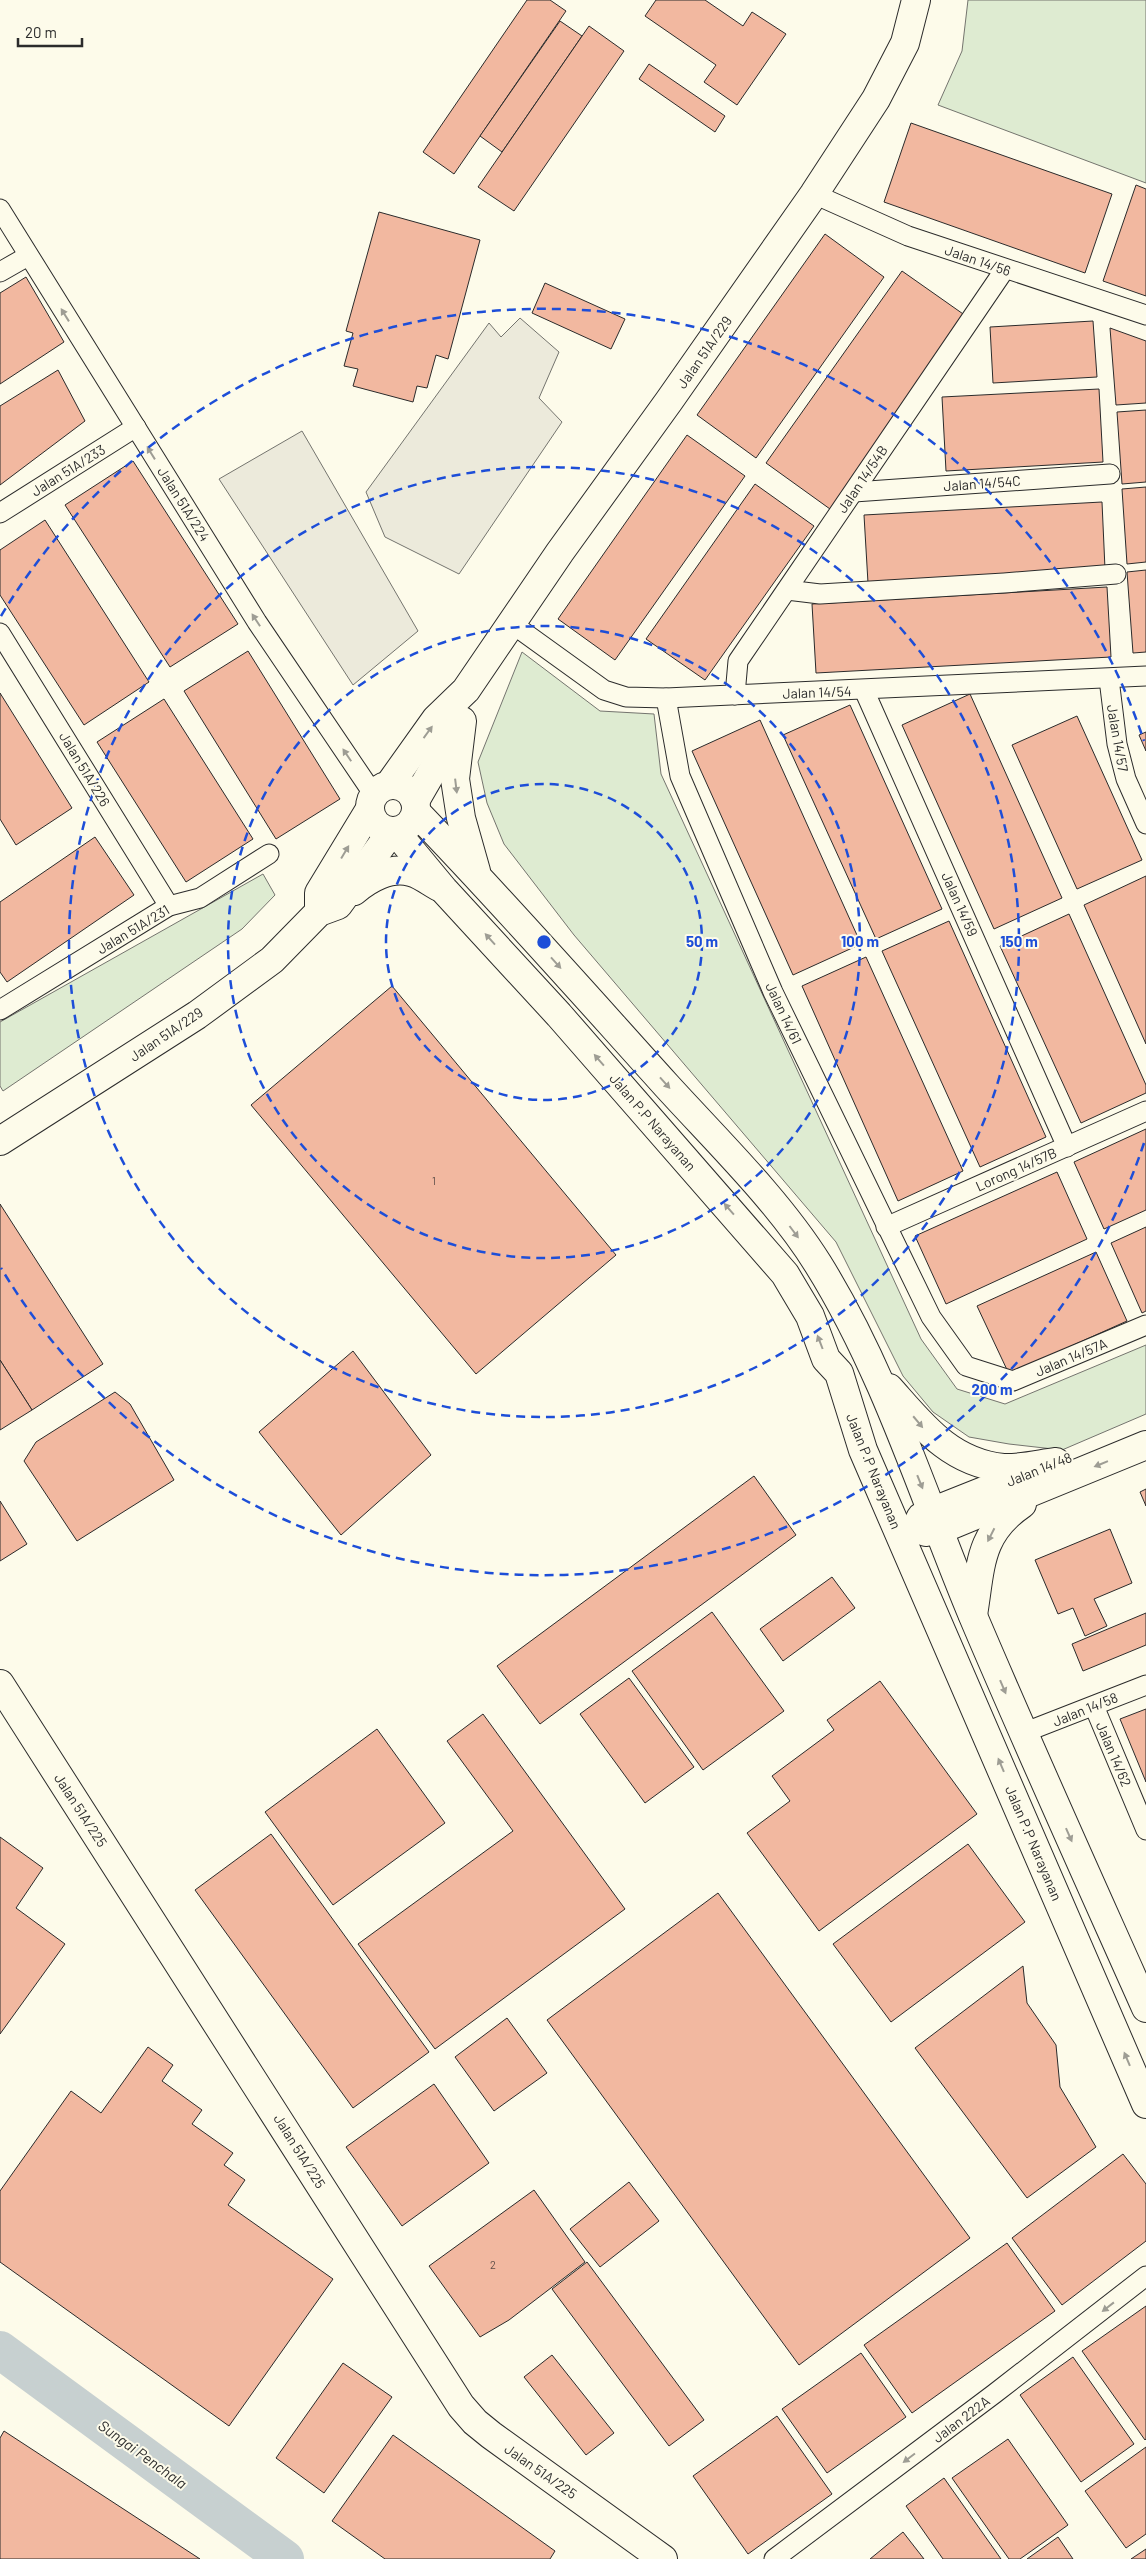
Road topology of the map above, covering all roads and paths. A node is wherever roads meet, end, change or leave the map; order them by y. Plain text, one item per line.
1 (916, 0) edge
2 (814, 194) junction
3 (0, 209) edge
4 (28, 256) junction
5 (1006, 269) junction
6 (0, 272) edge
7 (1146, 315) edge
8 (136, 428) junction
9 (1110, 474) dead end
10 (854, 492) junction
11 (0, 513) edge
12 (1116, 574) dead end
13 (787, 590) junction
14 (511, 624) junction
15 (0, 632) edge
16 (1146, 676) edge
17 (1109, 679) junction
18 (466, 690) junction
19 (864, 690) junction
20 (735, 695) junction
21 (666, 698) junction
22 (462, 720) junction
23 (378, 797) junction
24 (415, 806) junction
25 (1146, 824) edge
26 (393, 831) junction
27 (269, 854) dead end
28 (477, 875) junction
29 (444, 890) junction
30 (169, 906) junction
31 (329, 909) junction
32 (0, 1010) edge
33 (1146, 1111) edge
34 (0, 1141) edge
35 (1067, 1147) junction
36 (886, 1227) junction
37 (931, 1317) joint
38 (1146, 1325) edge
39 (875, 1372) junction
40 (839, 1373) junction
41 (1146, 1426) edge
42 (1146, 1445) edge
43 (1055, 1472) junction
44 (929, 1524) junction
45 (973, 1616) junction
46 (937, 1619) junction
47 (0, 1684) edge
48 (1146, 1685) edge
49 (1094, 1706) junction
50 (1024, 1733) junction
51 (1146, 1830) edge
52 (1146, 2008) edge
53 (1146, 2104) edge
54 (1146, 2276) edge
55 (663, 2559) edge
56 (774, 2559) edge

1 - 2 main road, Jalan 51A/229
2 - 5 street, Jalan 14/56
2 - 14 main road, Jalan 51A/229
3 - 4 street, Jalan 51A/224
4 - 6 street
8 -> 4 street, Jalan 51A/224
5 - 7 street, Jalan 14/56
5 - 10 street, Jalan 14/54B
8 - 11 street, Jalan 51A/233
23 -> 8 street, Jalan 51A/224
9 - 10 street, Jalan 14/54C
10 - 13 street, Jalan 14/54B
12 - 13 street
13 - 20 street, Jalan 14/54B
14 - 18 main road, Jalan 51A/229
14 - 21 street, Jalan 14/54
15 - 30 street, Jalan 51A/226
16 - 17 street, Jalan 14/54
17 - 19 street, Jalan 14/54
17 - 25 street, Jalan 14/57
18 - 22 main road, Jalan 51A/229
23 -> 18 main road, Jalan 51A/229
19 - 20 street, Jalan 14/54
19 - 35 street, Jalan 14/59
20 - 21 street, Jalan 14/54
21 - 36 street, Jalan 14/61
22 - 24 main road, Jalan 51A/229
22 -> 28 main road
23 - 24 main road
23 - 26 main road
31 -> 23 main road, Jalan 51A/229
24 - 26 main road
24 - 28 main road
26 - 29 main road, Jalan P.P Narayanan
26 - 31 main road, Jalan 51A/229
27 - 30 street, Jalan 51A/231
28 -> 39 main road
29 - 31 main road
40 -> 29 main road, Jalan P.P Narayanan
30 - 32 street, Jalan 51A/231
31 - 34 main road, Jalan 51A/229
33 - 35 street, Lorong 14/57B
35 - 36 street, Lorong 14/57B
36 - 37 street, Jalan 14/61
37 - 38 street, Jalan 14/57A
39 -> 43 main road
39 -> 44 main road
40 - 44 main road
40 - 46 main road, Jalan P.P Narayanan
41 - 43 main road, Jalan 14/48
42 -> 43 main road, Jalan 14/48
43 - 44 main road, Jalan 14/48
43 -> 45 main road
44 - 45 main road
44 - 46 main road
45 -> 50 main road
53 -> 46 main road, Jalan P.P Narayanan
47 - 55 main road, Jalan 51A/225
48 - 49 street, Jalan 14/58
49 - 50 street, Jalan 14/58
49 - 51 street, Jalan 14/62
50 -> 52 main road
54 -> 56 street, Jalan 222A

